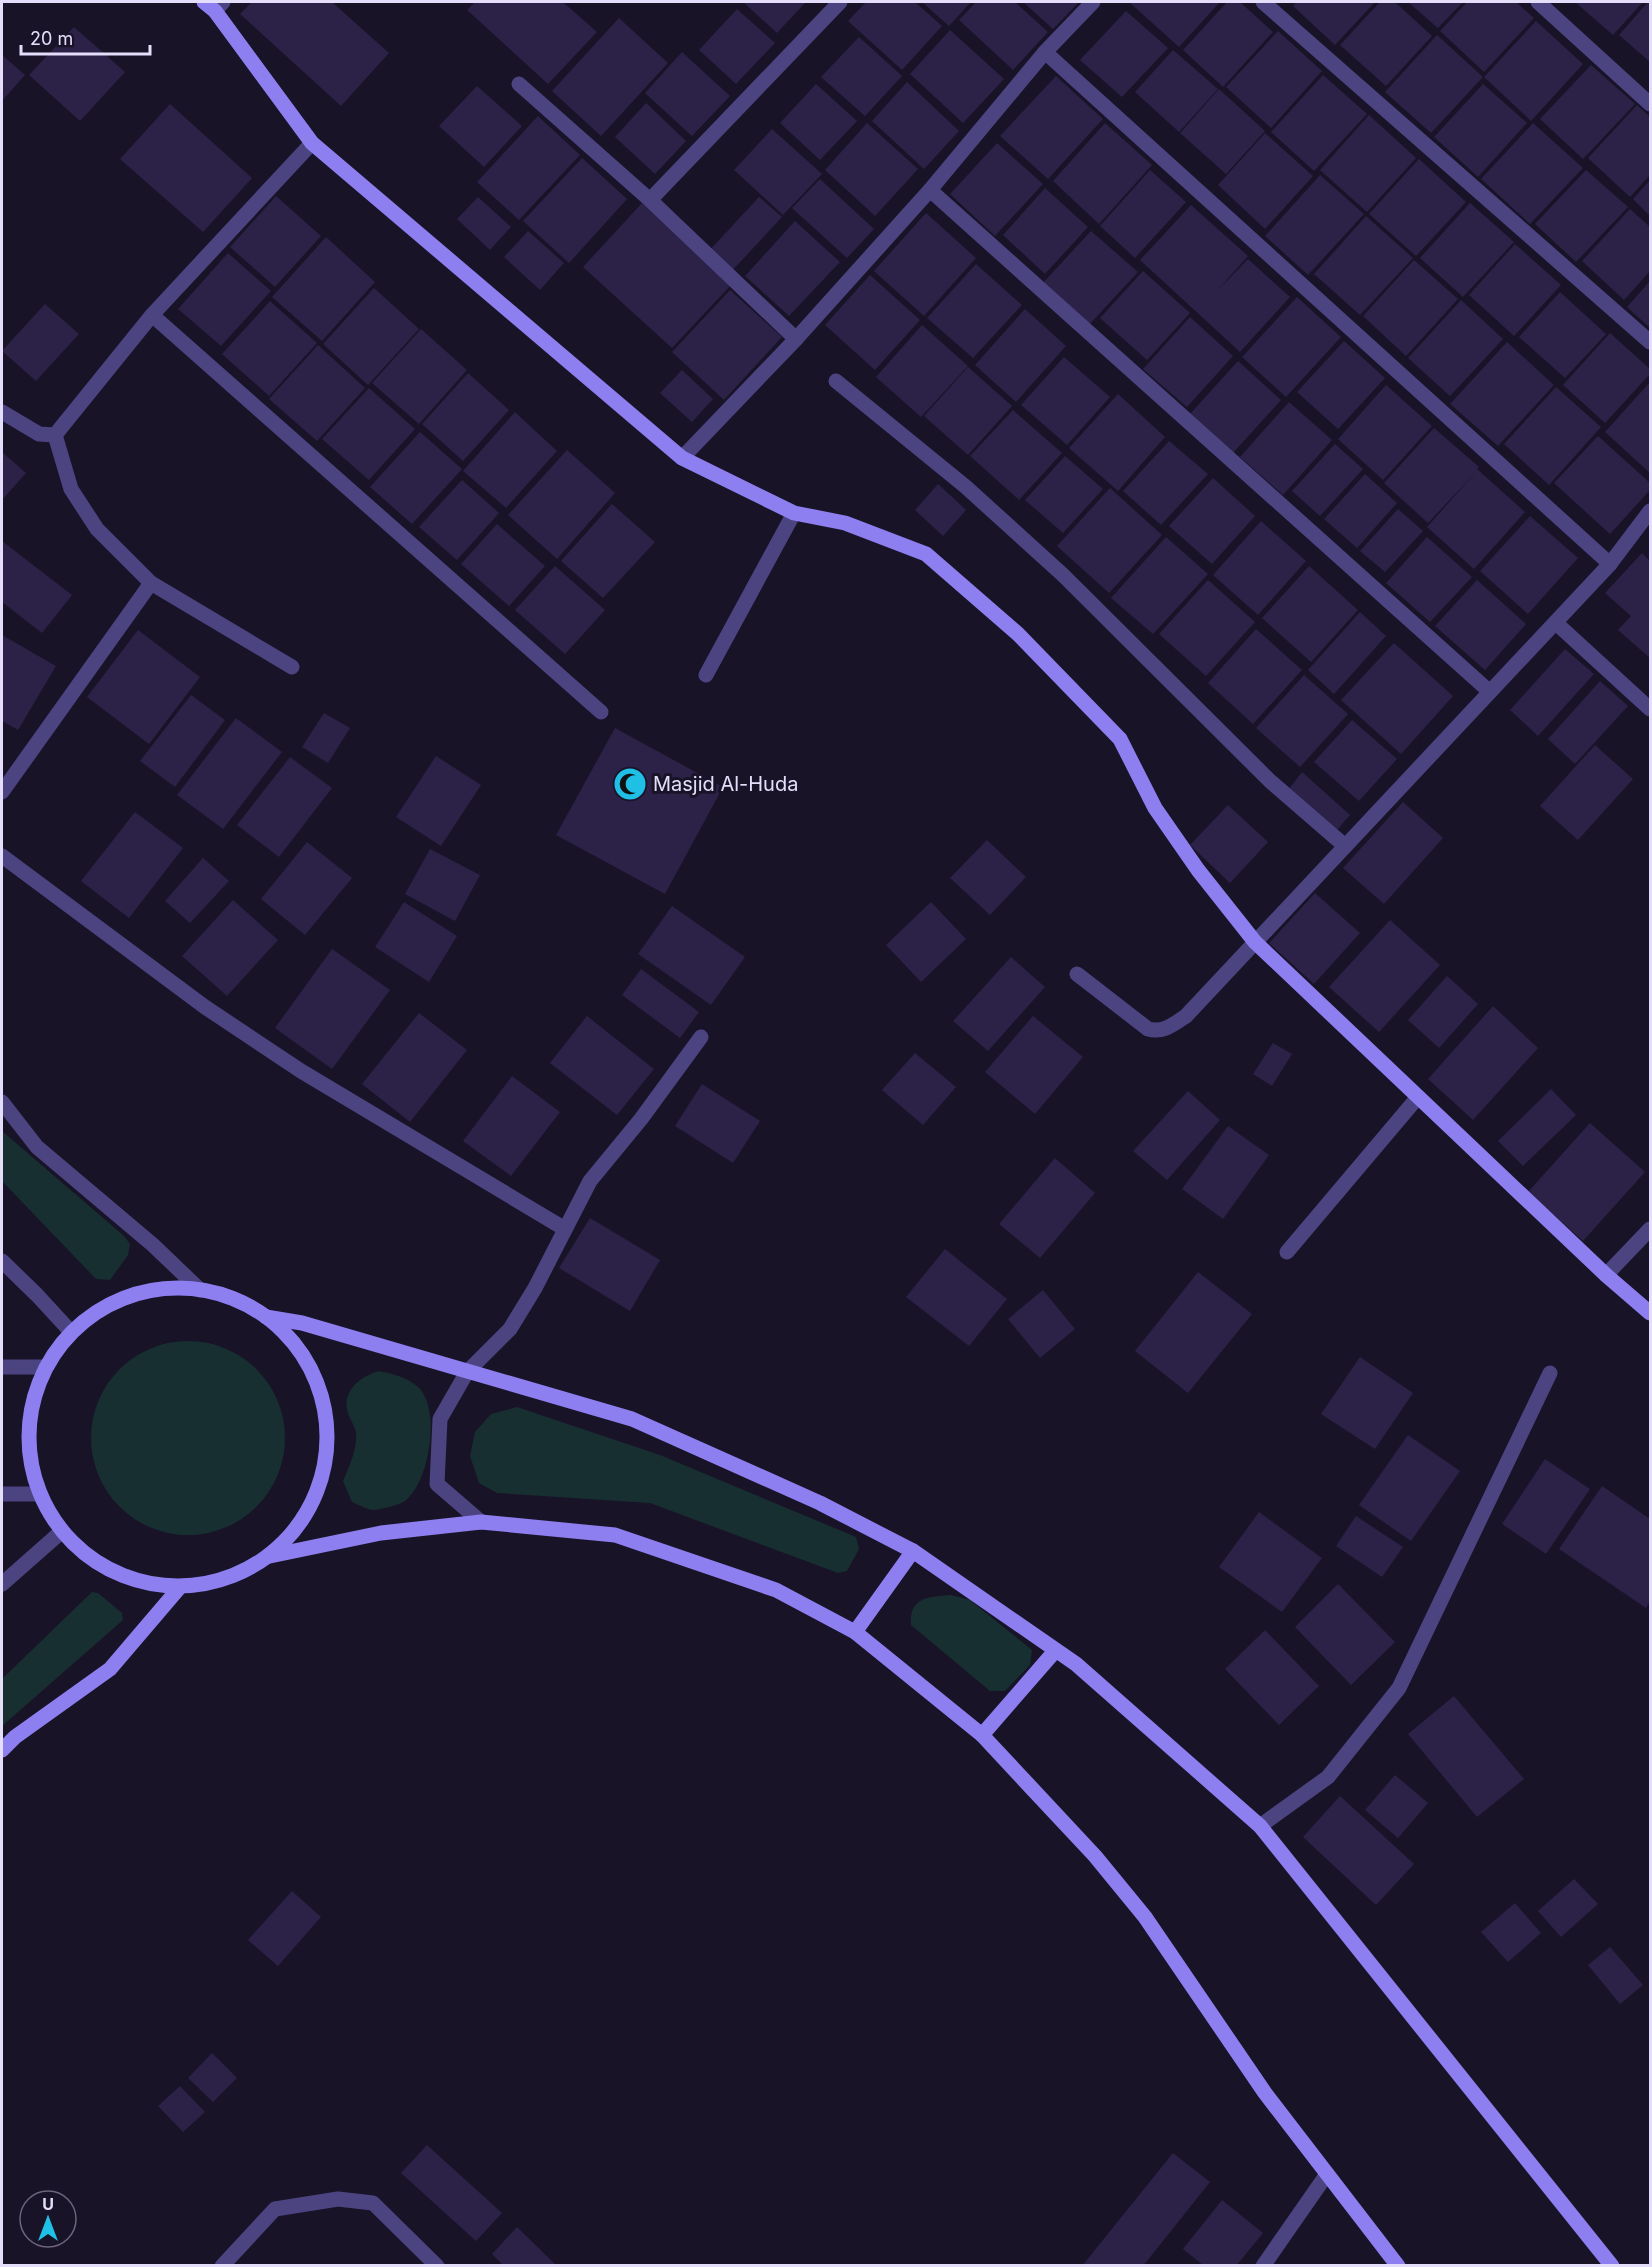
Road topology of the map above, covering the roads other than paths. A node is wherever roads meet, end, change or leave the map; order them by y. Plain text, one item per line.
1 (840, 2) edge
2 (1093, 2) edge
3 (1263, 2) edge
4 (1538, 2) edge
5 (214, 5) edge
6 (1045, 52) junction
7 (519, 84) dead end
8 (1650, 104) edge
9 (312, 143) junction
10 (930, 189) junction
11 (650, 200) junction
12 (152, 315) junction
13 (796, 339) junction
14 (1650, 342) edge
15 (836, 381) dead end
16 (2, 412) edge
17 (55, 435) junction
18 (682, 459) junction
19 (1650, 511) edge
20 (794, 513) junction
21 (1610, 564) junction
22 (151, 583) junction
23 (1556, 623) junction
24 (292, 667) dead end
25 (706, 675) dead end
26 (1490, 692) junction
27 (1650, 709) edge
28 (601, 712) dead end
29 (2, 792) edge
30 (1345, 846) junction
31 (2, 856) edge
32 (1255, 942) junction
33 (1077, 974) dead end
34 (701, 1037) dead end
35 (1418, 1096) junction
36 (2, 1102) edge
37 (565, 1229) junction
38 (1650, 1229) edge
39 (1287, 1252) dead end
40 (2, 1261) edge
41 (1606, 1275) junction
42 (200, 1290) junction
43 (1650, 1313) edge
44 (266, 1317) junction
45 (71, 1332) junction
46 (2, 1367) edge
47 (45, 1367) junction
48 (467, 1372) junction
49 (1550, 1373) dead end
50 (2, 1494) edge
51 (39, 1494) junction
52 (481, 1522) junction
53 (61, 1532) junction
54 (913, 1551) junction
55 (270, 1556) junction
56 (2, 1584) edge
57 (180, 1587) junction
58 (855, 1632) junction
59 (1055, 1651) junction
60 (982, 1735) junction
61 (2, 1750) edge
62 (1260, 1826) junction
63 (1327, 2174) junction
64 (222, 2265) edge
65 (437, 2265) edge
66 (1263, 2265) edge
67 (1398, 2265) edge
68 (1612, 2265) edge

1 - 11 street
2 - 6 street
3 - 14 street
4 - 8 street
5 - 9 street
6 - 10 street
6 - 21 street
7 - 11 street
9 - 12 street
9 - 18 street
10 - 13 street
10 - 26 street
11 - 13 street
12 - 17 street
12 - 28 street
13 - 18 street
15 - 30 street
16 - 17 street
17 - 22 street
18 - 20 street
19 - 21 street
20 - 25 street
20 - 32 street
21 - 23 street
22 - 24 street
22 - 29 street
23 - 26 street
23 - 27 street
26 - 30 street
30 - 32 street
31 - 37 street
32 - 33 street
32 - 35 street
34 - 37 street
35 - 39 street
35 - 41 street
36 - 42 street
37 - 48 street
38 - 41 street
40 - 45 street
41 - 43 street
42 - 44 street
42 - 45 street
44 - 48 street
44 - 55 street
45 - 47 street
46 - 47 street
47 - 51 street
48 - 52 street
48 - 54 street
49 - 62 street
50 - 51 street
51 - 53 street
52 - 55 street
52 - 58 street
53 - 56 street
53 - 57 street
54 - 58 street
54 - 59 street
55 - 57 street
57 - 61 street
58 - 60 street
59 - 60 street
59 - 62 street
60 - 63 street
62 - 68 street
63 - 66 street
63 - 67 street
64 - 65 street

